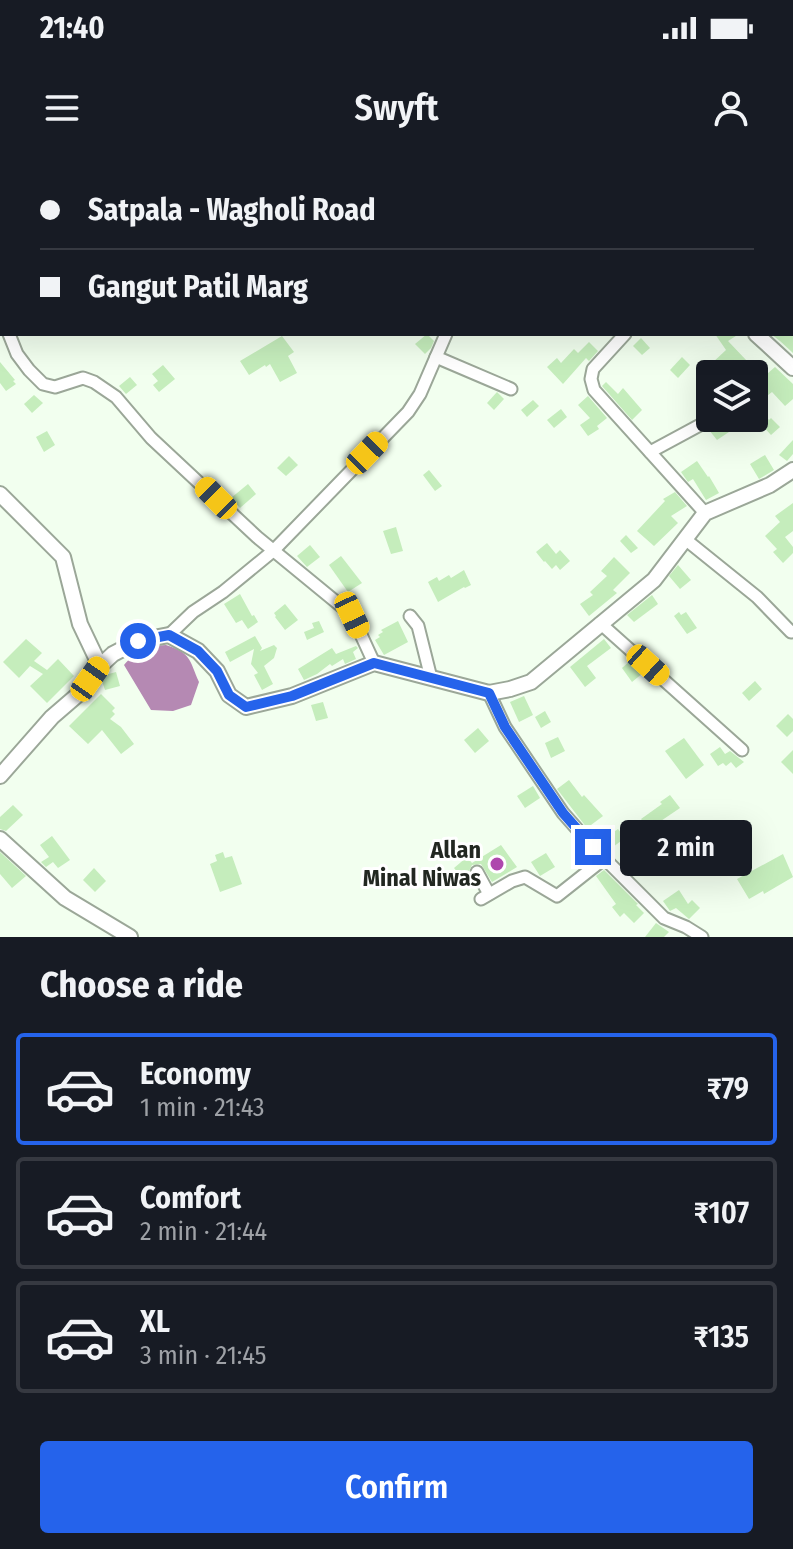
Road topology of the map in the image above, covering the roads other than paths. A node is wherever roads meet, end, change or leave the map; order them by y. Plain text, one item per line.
1 (10, 336) edge
2 (445, 336) edge
3 (623, 336) edge
4 (758, 336) edge
5 (436, 357) junction
6 (793, 368) edge
7 (511, 389) dead end
8 (696, 427) edge
9 (650, 452) junction
10 (793, 470) edge
11 (0, 494) edge
12 (705, 513) junction
13 (685, 539) junction
14 (273, 551) junction
15 (410, 616) dead end
16 (600, 623) junction
17 (791, 632) dead end
18 (169, 635) junction
19 (374, 663) junction
20 (100, 666) junction
21 (431, 678) junction
22 (489, 693) junction
23 (742, 750) dead end
24 (0, 776) edge
25 (0, 839) edge
26 (605, 858) junction
27 (477, 872) dead end
28 (130, 937) edge
29 (702, 937) edge

1 - 14 street
2 - 5 street
3 - 9 street
4 - 6 main road
5 - 7 street
5 - 14 street
8 - 9 street
9 - 12 street
10 - 12 main road
11 - 20 main road
12 - 13 main road
13 - 16 main road
13 - 17 street
14 - 18 street
14 - 19 street
15 - 21 street
16 - 22 main road
16 - 23 street
18 - 19 main road
18 - 20 main road
19 - 21 main road
20 - 24 main road
21 - 22 main road
22 - 26 street
25 - 28 main road
26 - 27 street
26 - 29 street

